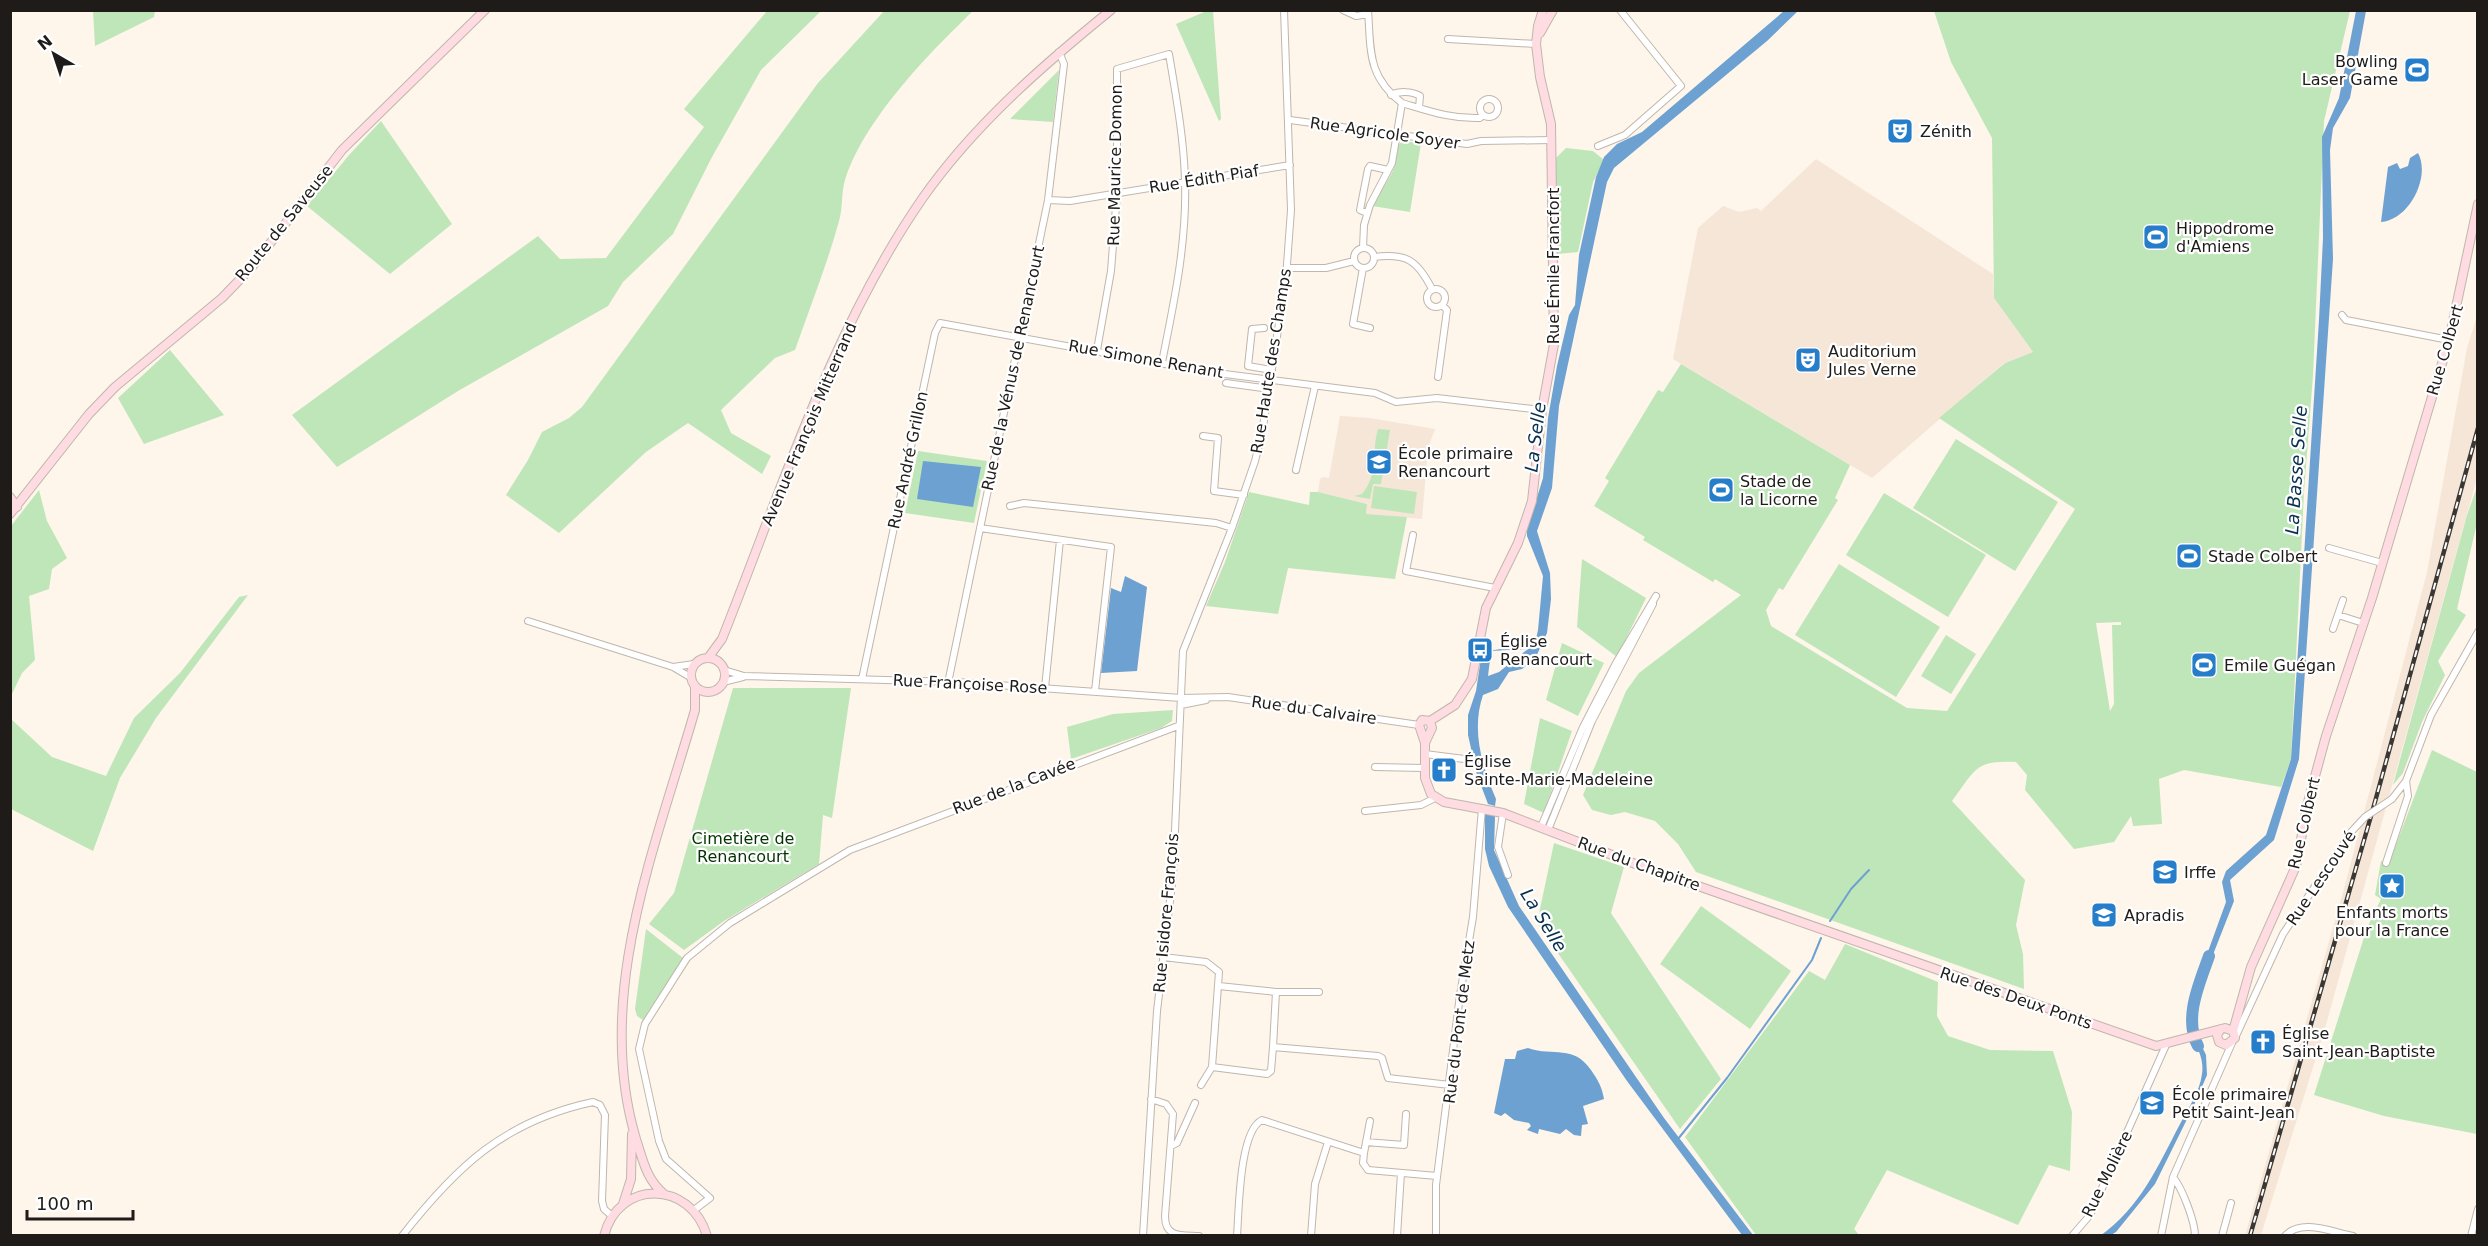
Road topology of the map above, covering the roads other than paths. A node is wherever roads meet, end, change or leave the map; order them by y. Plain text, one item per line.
1 (484, 10) edge
2 (1111, 10) edge
3 (1284, 10) edge
4 (1343, 10) edge
5 (1543, 10) edge
6 (1552, 10) edge
7 (1368, 12) edge
8 (1620, 12) edge
9 (1448, 39) dead end
10 (1536, 41) junction
11 (1059, 52) junction
12 (1391, 95) junction
13 (1402, 103) junction
14 (1419, 108) junction
15 (1483, 115) dead end
16 (1290, 120) junction
17 (1396, 134) junction
18 (1552, 140) junction
19 (1598, 146) dead end
20 (1290, 165) junction
21 (1388, 170) junction
22 (1185, 182) junction
23 (1118, 193) junction
24 (1048, 200) junction
25 (2478, 204) edge
26 (1367, 213) junction
27 (1363, 248) junction
28 (1374, 257) junction
29 (1354, 261) junction
30 (1287, 268) junction
31 (1363, 268) junction
32 (1432, 289) junction
33 (1442, 305) junction
34 (2342, 315) dead end
35 (1264, 328) dead end
36 (1370, 328) dead end
37 (1021, 337) junction
38 (2449, 340) junction
39 (1097, 350) junction
40 (1162, 362) junction
41 (1272, 370) junction
42 (1438, 376) dead end
43 (1271, 379) junction
44 (1226, 383) dead end
45 (1315, 386) junction
46 (1270, 389) junction
47 (1542, 410) junction
48 (1203, 436) dead end
49 (1296, 470) dead end
50 (1244, 495) junction
51 (10, 497) edge
52 (1010, 506) dead end
53 (14, 511) edge
54 (980, 528) junction
55 (1232, 528) junction
56 (1413, 535) dead end
57 (1060, 540) junction
58 (2329, 548) dead end
59 (2382, 563) junction
60 (1495, 588) junction
61 (1655, 597) dead end
62 (2343, 600) dead end
63 (2338, 615) junction
64 (528, 621) dead end
65 (2363, 623) junction
66 (2333, 629) dead end
67 (2478, 632) edge
68 (722, 639) junction
69 (708, 658) junction
70 (694, 664) junction
71 (673, 667) junction
72 (722, 667) junction
73 (744, 676) junction
74 (690, 677) junction
75 (862, 679) junction
76 (723, 682) junction
77 (948, 683) junction
78 (695, 687) junction
79 (1045, 688) junction
80 (1095, 691) junction
81 (707, 693) junction
82 (1181, 698) junction
83 (1210, 699) junction
84 (1181, 705) junction
85 (695, 710) junction
86 (1178, 726) junction
87 (1423, 729) junction
88 (1425, 754) junction
89 (1472, 760) dead end
90 (1375, 767) dead end
91 (1424, 768) junction
92 (2406, 781) junction
93 (1436, 798) junction
94 (1484, 808) junction
95 (1365, 811) dead end
96 (1500, 812) junction
97 (1545, 828) junction
98 (2386, 863) dead end
99 (1508, 875) dead end
100 (1828, 932) joint
101 (1163, 957) junction
102 (1219, 986) junction
103 (1276, 992) junction
104 (1319, 992) dead end
105 (2246, 1011) junction
106 (2237, 1020) junction
107 (2230, 1034) junction
108 (2204, 1035) junction
109 (2219, 1041) junction
110 (2166, 1045) junction
111 (1273, 1047) junction
112 (2221, 1066) junction
113 (1212, 1067) junction
114 (1202, 1085) dead end
115 (1450, 1085) junction
116 (1151, 1099) junction
117 (1195, 1103) dead end
118 (1406, 1114) dead end
119 (1370, 1121) dead end
120 (632, 1125) junction
121 (1328, 1142) junction
122 (1366, 1142) junction
123 (1171, 1146) junction
124 (1364, 1153) junction
125 (1401, 1173) junction
126 (1437, 1176) junction
127 (2173, 1177) junction
128 (664, 1194) junction
129 (2231, 1203) dead end
130 (622, 1204) junction
131 (2478, 1209) edge
132 (694, 1210) junction
133 (612, 1216) junction
134 (402, 1236) edge
135 (604, 1236) edge
136 (706, 1236) edge
137 (1143, 1236) edge
138 (1199, 1236) edge
139 (1237, 1236) edge
140 (1311, 1236) edge
141 (1397, 1236) edge
142 (1436, 1236) edge
143 (2072, 1236) edge
144 (2161, 1236) edge
145 (2195, 1236) edge
146 (2222, 1236) edge
147 (2285, 1236) edge
148 (2353, 1236) edge
149 (2470, 1236) edge

1 - 53 street, Route de Saveuse
2 - 11 street, Avenue François Mitterrand
3 - 16 street, Rue Haute des Champs
4 - 7 street
5 - 10 street
6 - 10 street
7 - 12 street
8 - 19 street
9 - 10 street
10 - 18 street, Rue Émile Francfort
11 - 24 street, Rue de la Vénus de Renancourt
11 - 68 street, Avenue François Mitterrand
12 - 13 street
12 - 14 street
13 - 14 street
13 - 17 street
14 - 15 street
16 - 17 street, Rue Agricole Soyer
16 - 20 street, Rue Haute des Champs
17 - 18 street, Rue Agricole Soyer
17 - 21 street
18 - 47 street, Rue Émile Francfort
20 - 22 street, Rue Édith Piaf
20 - 30 street, Rue Haute des Champs
21 - 26 street
21 - 26 street
22 - 23 street, Rue Édith Piaf
22 - 23 street, Rue Maurice Domon
22 - 40 street
23 - 24 street, Rue Édith Piaf
23 - 39 street, Rue Maurice Domon
24 - 37 street, Rue de la Vénus de Renancourt
25 - 38 street, Rue Colbert
26 - 27 street
27 - 28 street
27 - 29 street
28 - 31 street
28 - 32 street
29 - 30 street
29 - 31 street
30 - 41 street, Rue Haute des Champs
31 - 36 street
32 - 33 street
32 - 33 street
33 - 42 street
34 - 38 street
35 - 41 street
37 - 39 street, Rue Simone Renant
37 - 54 street, Rue de la Vénus de Renancourt
37 - 75 street, Rue André Grillon
38 - 59 street, Rue Colbert
39 - 40 street, Rue Simone Renant
40 - 43 street, Rue Simone Renant
41 - 43 street, Rue Haute des Champs
43 - 45 street, Rue Simone Renant
43 - 46 street, Rue Haute des Champs
44 - 46 street
45 - 47 street, Rue Simone Renant
45 - 49 street
46 - 50 street, Rue Haute des Champs
47 - 60 street, Rue Émile Francfort
48 - 50 street
50 - 55 street, Rue Haute des Champs
51 - 53 street
52 - 55 street
54 - 57 street
54 - 77 street, Rue de la Vénus de Renancourt
55 - 82 street, Rue Haute des Champs
56 - 60 street
57 - 79 street
57 - 80 street
58 - 59 street
59 - 65 street, Rue Colbert
60 - 87 street, Rue Émile Francfort
61 - 97 street
62 - 63 street
63 - 65 street
63 - 66 street
64 - 71 street
65 - 106 street, Rue Colbert
67 - 92 street, Rue Lescouvé
68 - 69 street, Avenue François Mitterrand
68 - 72 street, Avenue François Mitterrand
69 - 70 street
69 - 72 street
70 - 71 street
70 - 74 street
71 - 74 street
72 - 73 street
72 - 76 street
73 - 75 street, Rue Françoise Rose
73 - 76 street
74 - 78 street
75 - 77 street, Rue Françoise Rose
76 - 81 street
77 - 79 street, Rue Françoise Rose
78 - 81 street
78 - 85 street
79 - 80 street, Rue Françoise Rose
80 - 82 street, Rue Françoise Rose
81 - 85 street
82 - 83 street, Rue du Calvaire
82 - 84 street, Rue Isidore François
83 - 84 street, Rue du Calvaire
83 - 87 street, Rue du Calvaire
84 - 86 street, Rue Isidore François
85 - 120 street
86 - 101 street, Rue Isidore François
86 - 132 street, Rue de la Cavée
87 - 88 street
88 - 89 street
88 - 91 street
90 - 91 street
91 - 93 street
92 - 98 street
92 - 105 street, Rue Lescouvé, bridge
93 - 94 street, Rue du Chapitre
93 - 95 street
94 - 96 street, Rue du Chapitre
94 - 115 street, Rue du Pont de Metz
96 - 97 street, Rue du Chapitre
96 - 99 street
97 - 100 street, Rue du Chapitre
100 - 110 street, Rue des Deux Ponts
101 - 102 street
101 - 116 street, Rue Isidore François
102 - 103 street
102 - 113 street
103 - 104 street
103 - 111 street
105 - 106 street, Rue Lescouvé
105 - 107 street, Rue Lescouvé
106 - 107 street
107 - 108 street, Rue des Deux Ponts
107 - 109 street
107 - 109 street
107 - 112 street, Rue Lescouvé
108 - 109 street
108 - 110 street, Rue des Deux Ponts
109 - 112 street
110 - 143 street, Rue Molière
111 - 113 street
111 - 115 street
112 - 127 street, Rue Lescouvé
113 - 114 street
115 - 126 street, Rue du Pont de Metz
116 - 123 street
116 - 137 street, Rue Isidore François
117 - 123 street
118 - 122 street
119 - 122 street
120 - 128 street
120 - 130 street
121 - 124 street
121 - 139 street
121 - 140 street
122 - 124 street
123 - 138 street
124 - 125 street
125 - 126 street
125 - 141 street
126 - 142 street, Rue du Pont de Metz
127 - 144 street, Rue Lescouvé
127 - 145 street
128 - 130 street
128 - 132 street
129 - 146 street
130 - 133 street
131 - 149 street
132 - 136 street
133 - 134 street
133 - 135 street
147 - 148 street

